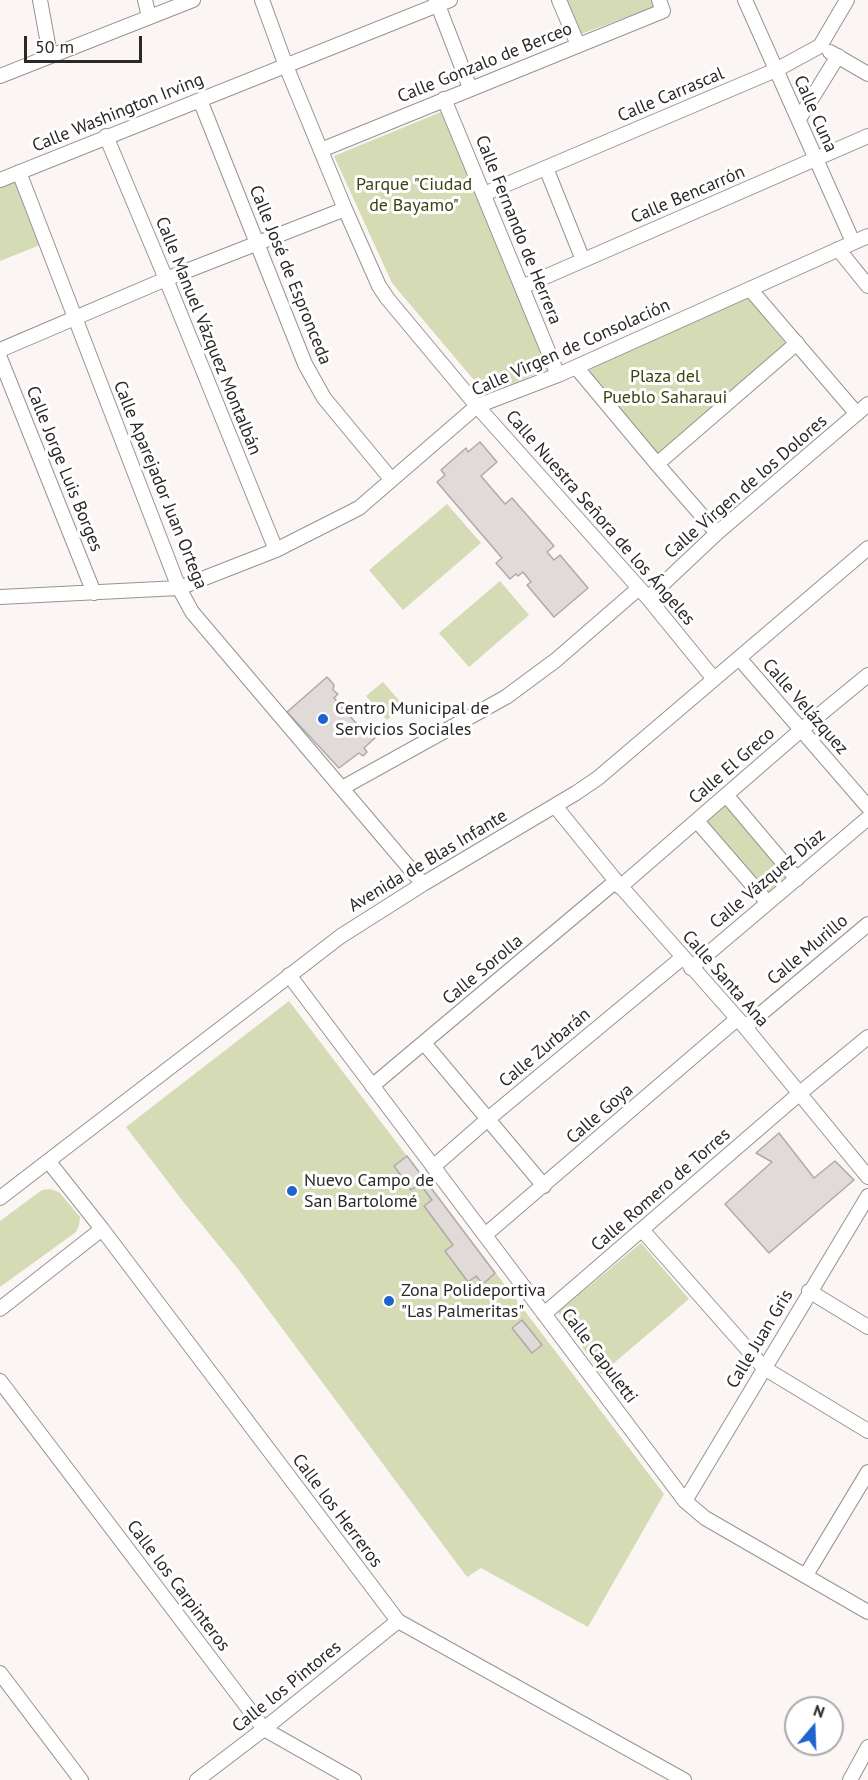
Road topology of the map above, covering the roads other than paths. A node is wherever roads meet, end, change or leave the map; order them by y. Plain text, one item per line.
1 (40, 0) edge
2 (145, 0) edge
3 (193, 0) edge
4 (262, 0) edge
5 (559, 0) edge
6 (745, 0) edge
7 (847, 0) edge
8 (441, 2) edge
9 (661, 5) edge
10 (149, 17) junction
11 (578, 45) junction
12 (820, 46) junction
13 (50, 55) junction
14 (838, 56) junction
15 (286, 66) junction
16 (776, 70) junction
17 (868, 74) edge
18 (0, 76) edge
19 (470, 88) junction
20 (444, 99) junction
21 (200, 100) junction
22 (799, 119) junction
23 (106, 136) junction
24 (868, 136) edge
25 (321, 150) junction
26 (816, 159) junction
27 (546, 168) junction
28 (19, 172) junction
29 (0, 180) edge
30 (484, 194) junction
31 (345, 209) junction
32 (868, 236) edge
33 (853, 242) junction
34 (258, 243) junction
35 (838, 249) junction
36 (583, 260) junction
37 (166, 279) junction
38 (868, 286) edge
39 (522, 287) junction
40 (750, 289) junction
41 (75, 319) junction
42 (797, 343) junction
43 (0, 350) edge
44 (0, 358) edge
45 (576, 367) junction
46 (558, 375) junction
47 (868, 404) edge
48 (477, 406) junction
49 (857, 414) junction
50 (657, 464) junction
51 (391, 479) junction
52 (717, 533) junction
53 (868, 548) edge
54 (276, 550) junction
55 (179, 588) junction
56 (94, 593) junction
57 (644, 593) junction
58 (0, 596) edge
59 (739, 658) junction
60 (868, 675) edge
61 (714, 679) junction
62 (801, 730) junction
63 (342, 788) junction
64 (727, 796) junction
65 (555, 806) junction
66 (868, 807) edge
67 (868, 818) edge
68 (697, 821) junction
69 (797, 879) junction
70 (423, 884) junction
71 (618, 884) junction
72 (768, 903) junction
73 (868, 924) edge
74 (687, 963) junction
75 (289, 975) junction
76 (741, 1023) junction
77 (868, 1037) edge
78 (424, 1043) junction
79 (372, 1086) junction
80 (800, 1093) junction
81 (488, 1119) junction
82 (49, 1162) junction
83 (433, 1167) junction
84 (868, 1177) edge
85 (544, 1186) junction
86 (868, 1196) edge
87 (0, 1198) edge
88 (102, 1229) junction
89 (643, 1231) junction
90 (485, 1234) junction
91 (809, 1291) junction
92 (0, 1309) edge
93 (544, 1314) junction
94 (868, 1327) edge
95 (764, 1368) junction
96 (0, 1381) edge
97 (868, 1431) edge
98 (868, 1472) edge
99 (685, 1501) junction
100 (806, 1575) junction
101 (868, 1612) edge
102 (398, 1621) junction
103 (0, 1673) edge
104 (264, 1730) junction
105 (868, 1747) edge
106 (81, 1780) edge
107 (197, 1780) edge
108 (354, 1780) edge
109 (684, 1780) edge
110 (850, 1780) edge

1 - 13 street
2 - 10 street
3 - 10 street
4 - 15 street, Calle Nuestra Señora de los Ángeles
5 - 11 street
6 - 16 street, Calle Cuna
7 - 12 street
8 - 15 street, Calle Washington Irving
8 - 19 street
9 - 11 street, Calle Gonzalo de Berceo
10 - 13 street
11 - 19 street, Calle Gonzalo de Berceo
12 - 14 street
12 - 16 street, Calle Carrascal
13 - 18 street
14 - 17 street
14 - 22 street
15 - 21 street, Calle Washington Irving
15 - 25 street, Calle Nuestra Señora de los Ángeles
16 - 22 street, Calle Cuna
16 - 27 street, Calle Carrascal
19 - 20 street, Calle Gonzalo de Berceo
20 - 25 street, Calle Gonzalo de Berceo
20 - 30 street, Calle Fernando de Herrera
21 - 23 street, Calle Washington Irving
21 - 34 street, Calle José de Espronceda
22 - 26 street, Calle Cuna
23 - 28 street, Calle Washington Irving
23 - 37 street, Calle Manuel Vázquez Montalbán
24 - 26 street, Calle Bencarrón
25 - 31 street, Calle Nuestra Señora de los Ángeles
26 - 33 street, Calle Cuna
26 - 36 street, Calle Bencarrón
27 - 30 street, Calle Carrascal
27 - 36 street
28 - 29 street, Calle Washington Irving
28 - 41 street, Calle Aparejador Juan Ortega
30 - 39 street, Calle Fernando de Herrera
31 - 34 street
31 - 48 street, Calle Nuestra Señora de los Ángeles
32 - 33 street, Calle Virgen de Consolación
33 - 35 street, Calle Virgen de Consolación
34 - 37 street
34 - 51 street, Calle José de Espronceda
35 - 38 street
35 - 40 street, Calle Virgen de Consolación
36 - 39 street, Calle Bencarrón
37 - 41 street
37 - 54 street, Calle Manuel Vázquez Montalbán
39 - 46 street, Calle Fernando de Herrera
40 - 42 street
40 - 45 street, Calle Virgen de Consolación
41 - 43 street
41 - 55 street, Calle Aparejador Juan Ortega
42 - 49 street
42 - 50 street
44 - 56 street, Calle Jorge Luis Borges
45 - 46 street, Calle Virgen de Consolación
45 - 50 street
46 - 48 street, Calle Virgen de Consolación
47 - 49 street, Calle Virgen de los Dolores
48 - 51 street, Calle Virgen de Consolación
48 - 57 street, Calle Nuestra Señora de los Ángeles
49 - 52 street, Calle Virgen de los Dolores
50 - 52 street
51 - 54 street, Calle Virgen de Consolación
52 - 57 street, Calle Virgen de los Dolores
53 - 59 street, Avenida de Blas Infante
54 - 55 street, Calle Virgen de Consolación
55 - 56 street, Calle Virgen de Consolación
55 - 63 street, Calle Aparejador Juan Ortega
56 - 58 street, Calle Virgen de Consolación
57 - 61 street, Calle Nuestra Señora de los Ángeles
57 - 63 street, Calle Virgen de los Dolores
59 - 61 street, Avenida de Blas Infante
59 - 62 street, Calle Velázquez
60 - 62 street, Calle El Greco
61 - 65 street, Avenida de Blas Infante
62 - 64 street, Calle El Greco
62 - 66 street, Calle Velázquez
63 - 70 street, Calle Aparejador Juan Ortega
64 - 68 street, Calle El Greco
64 - 69 street
65 - 70 street, Avenida de Blas Infante
65 - 71 street, Calle Santa Ana
67 - 69 street, Calle Vázquez Díaz
68 - 71 street, Calle El Greco
68 - 72 street
69 - 72 street, Calle Vázquez Díaz
70 - 75 street, Avenida de Blas Infante
71 - 74 street, Calle Santa Ana
71 - 78 street, Calle Sorolla
72 - 74 street, Calle Vázquez Díaz
73 - 76 street, Calle Murillo
74 - 76 street, Calle Santa Ana
74 - 81 street, Calle Zurbarán
75 - 79 street, Calle Capuletti
75 - 82 street, Avenida de Blas Infante
76 - 80 street, Calle Santa Ana
76 - 85 street, Calle Goya
77 - 80 street, Calle Romero de Torres
78 - 79 street, Calle Sorolla
78 - 81 street
79 - 83 street, Calle Capuletti
80 - 84 street, Calle Santa Ana
80 - 89 street, Calle Romero de Torres
81 - 83 street, Calle Zurbarán
81 - 85 street
82 - 87 street, Avenida de Blas Infante
82 - 88 street, Calle los Herreros
83 - 90 street, Calle Capuletti
85 - 90 street, Calle Goya
86 - 91 street, Calle Juan Gris
88 - 92 street
88 - 102 street, Calle los Herreros
89 - 93 street, Calle Romero de Torres
89 - 95 street
90 - 93 street, Calle Capuletti
91 - 94 street
91 - 95 street, Calle Juan Gris
93 - 99 street, Calle Capuletti
95 - 97 street
95 - 99 street, Calle Juan Gris
96 - 104 street, Calle los Carpinteros
98 - 100 street
99 - 100 street, Calle Capuletti
100 - 101 street, Calle Capuletti
102 - 104 street, Calle los Pintores
102 - 109 street, Calle los Herreros
103 - 106 street
104 - 107 street, Calle los Pintores
104 - 108 street, Calle los Carpinteros
105 - 110 street

